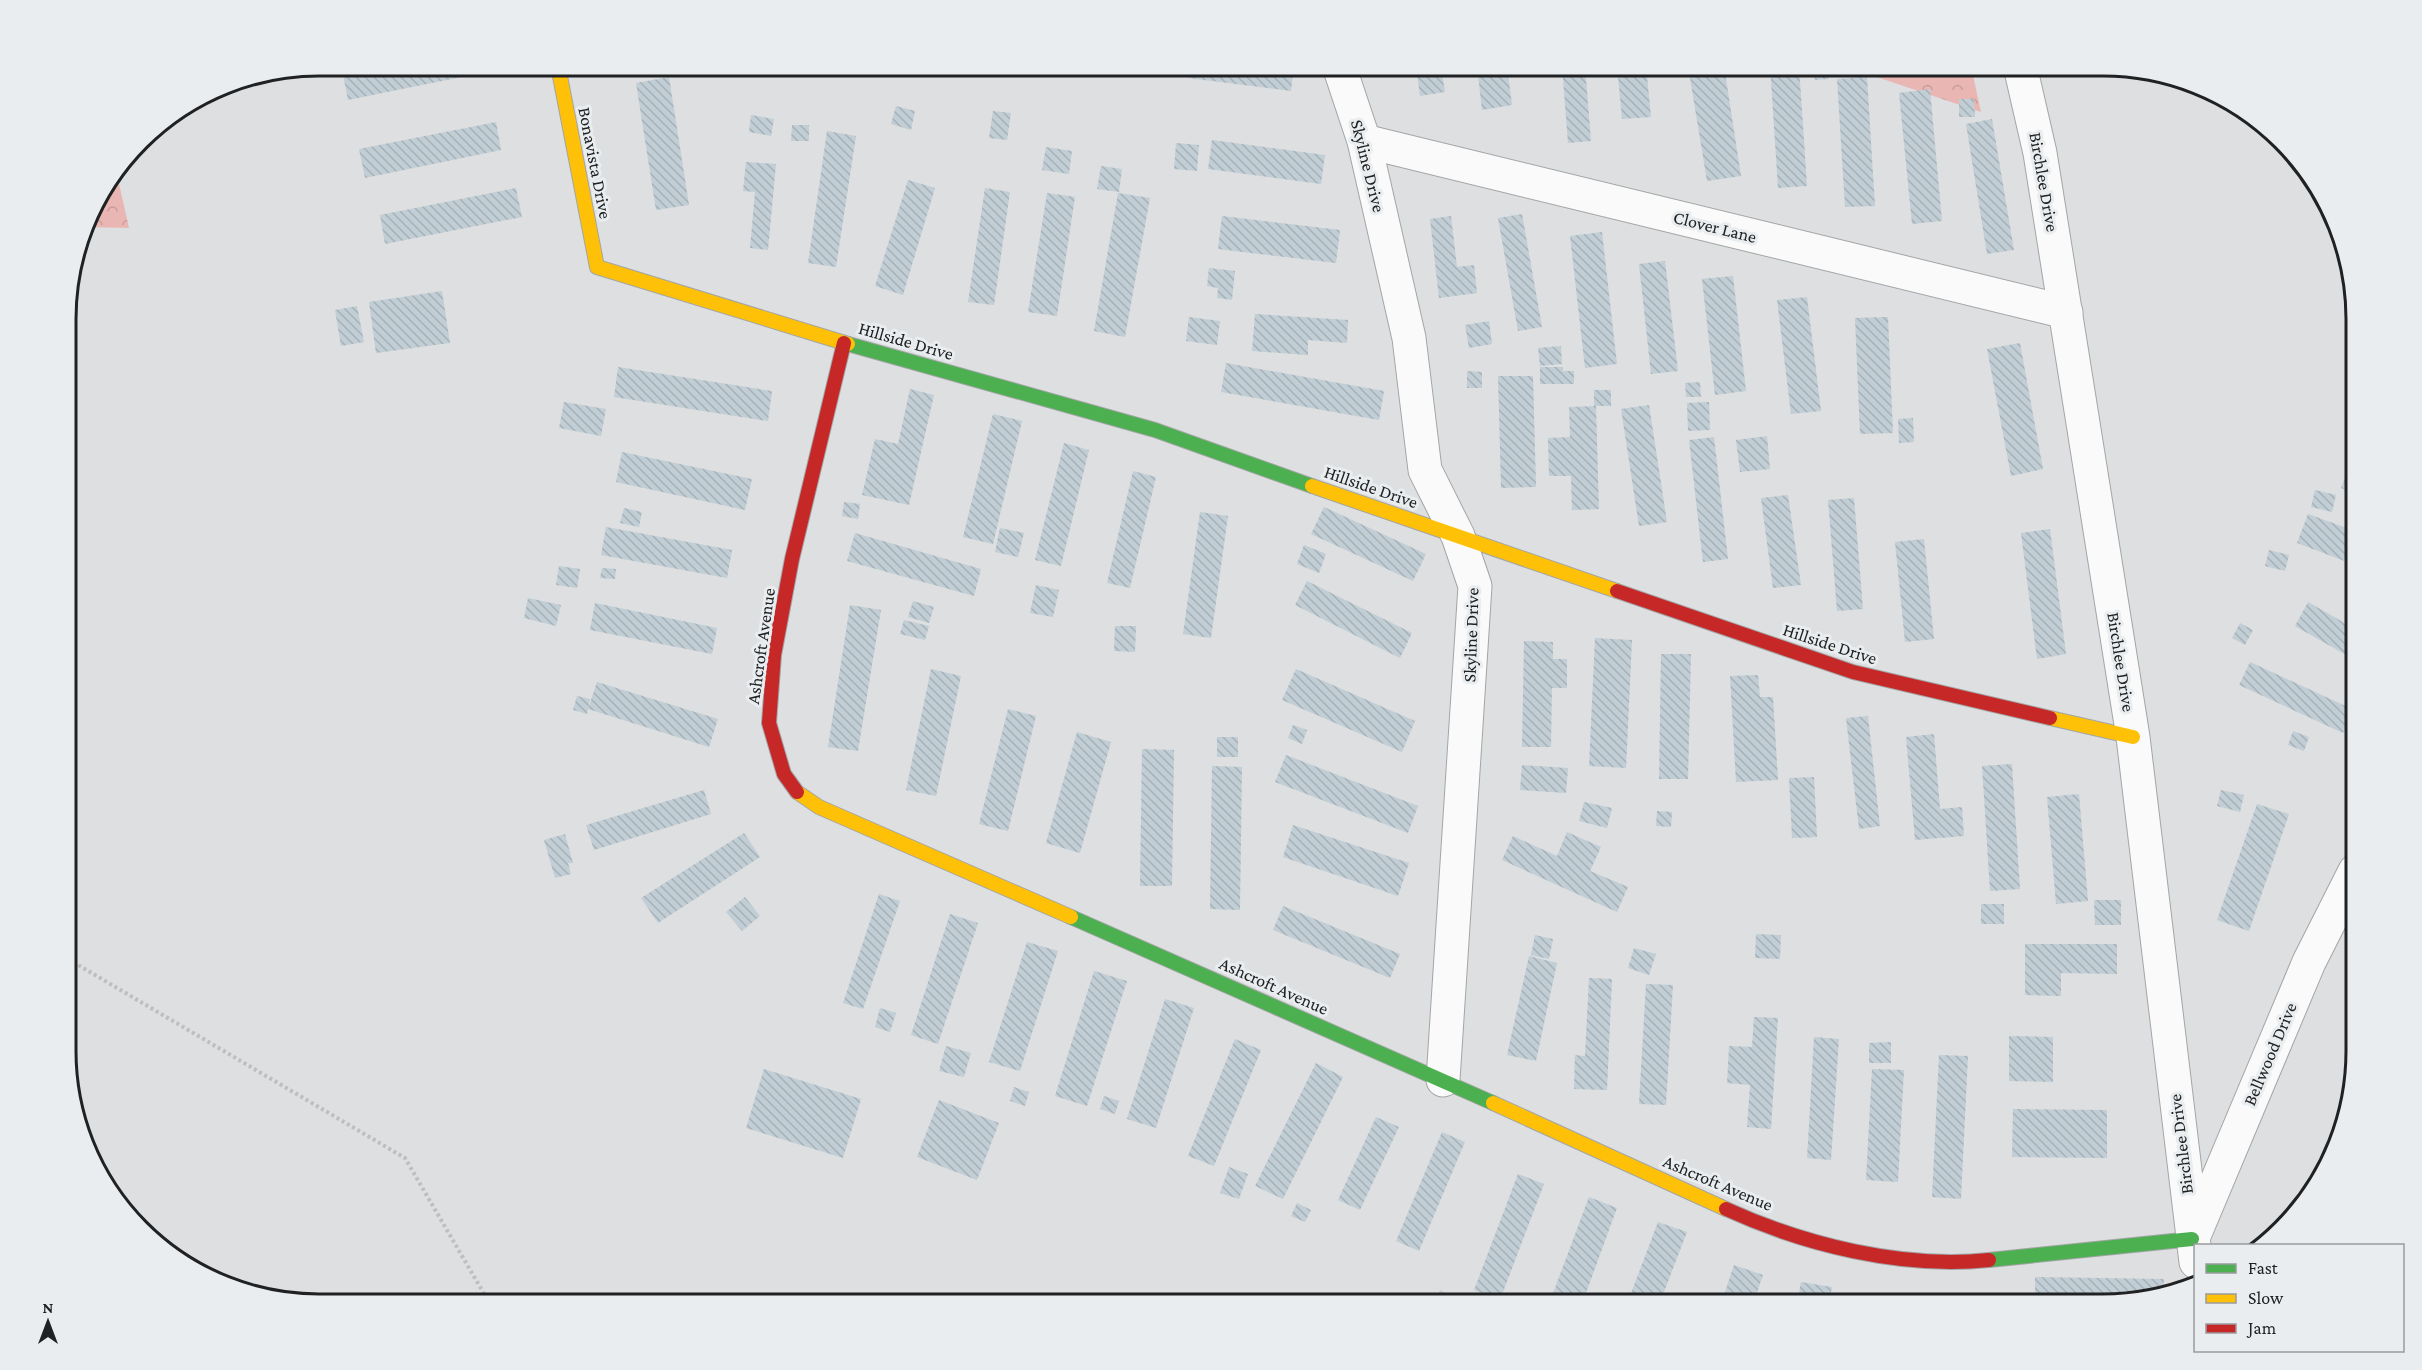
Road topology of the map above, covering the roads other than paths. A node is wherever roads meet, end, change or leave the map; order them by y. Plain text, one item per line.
1 (560, 76) edge
2 (1342, 76) edge
3 (2022, 76) edge
4 (1364, 141) junction
5 (597, 267) joint
6 (2066, 312) junction
7 (844, 343) junction
8 (1458, 536) junction
9 (2133, 738) junction
10 (2346, 889) edge
11 (1443, 1080) junction
12 (2197, 1244) edge
13 (2194, 1251) edge

1 - 5 street, Bonavista Drive
2 - 4 street, Skyline Drive
3 - 6 street, Birchlee Drive
4 - 6 street, Clover Lane
4 - 8 street, Skyline Drive
5 - 7 street, Hillside Drive
6 - 9 street, Birchlee Drive
7 - 8 street, Hillside Drive
7 - 11 street, Ashcroft Avenue
8 - 9 street, Hillside Drive
8 - 11 street, Skyline Drive
9 - 13 street, Birchlee Drive
10 - 12 street, Bellwood Drive
11 - 13 street, Ashcroft Avenue

